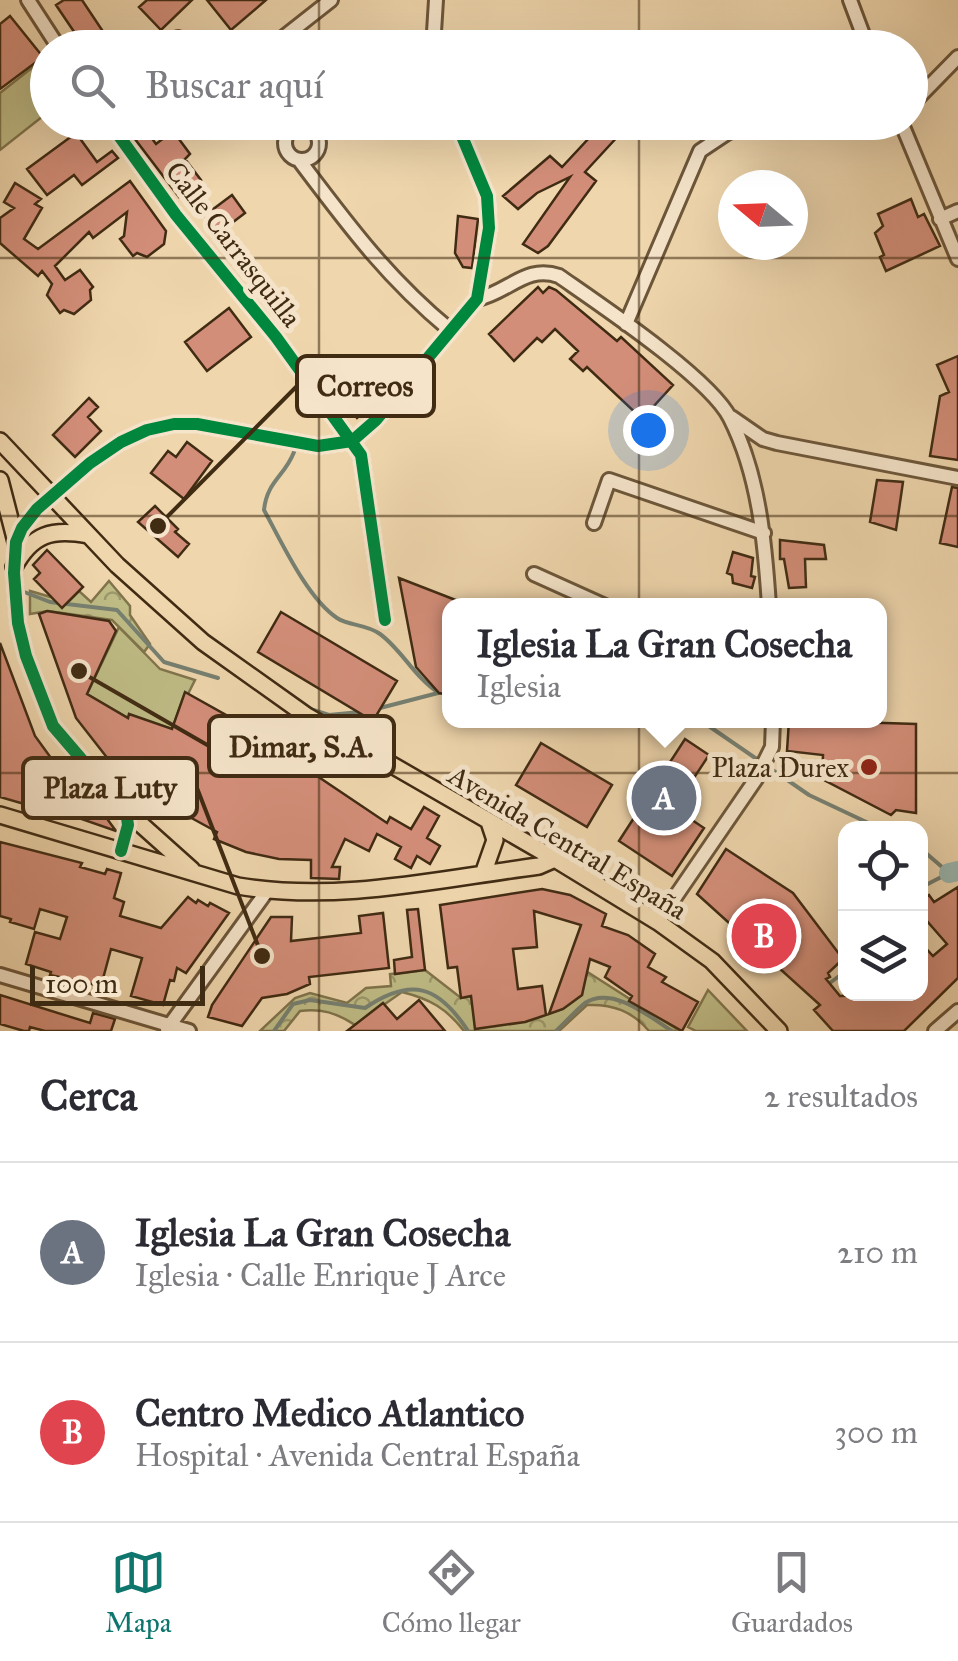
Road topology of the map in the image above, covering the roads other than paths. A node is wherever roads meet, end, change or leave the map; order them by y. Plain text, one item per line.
1 (28, 0) edge
2 (331, 0) edge
3 (436, 0) edge
4 (850, 0) edge
5 (47, 30) edge
6 (293, 30) edge
7 (434, 30) edge
8 (861, 30) edge
9 (958, 57) edge
10 (928, 88) edge
11 (123, 140) edge
12 (464, 140) edge
13 (717, 140) edge
14 (908, 140) edge
15 (299, 160) dead end
16 (958, 211) edge
17 (940, 219) junction
18 (958, 259) edge
19 (485, 268) junction
20 (510, 285) junction
21 (477, 300) junction
22 (626, 324) junction
23 (450, 330) junction
24 (729, 415) junction
25 (763, 439) junction
26 (0, 441) edge
27 (352, 441) junction
28 (744, 456) junction
29 (958, 478) edge
30 (0, 480) edge
31 (51, 496) junction
32 (594, 524) dead end
33 (764, 533) junction
34 (88, 535) junction
35 (16, 542) junction
36 (14, 570) junction
37 (534, 574) dead end
38 (587, 598) edge
39 (768, 598) edge
40 (384, 620) dead end
41 (773, 728) edge
42 (126, 811) junction
43 (0, 815) edge
44 (489, 822) junction
45 (120, 850) junction
46 (556, 859) junction
47 (195, 873) junction
48 (483, 874) junction
49 (267, 891) junction
50 (658, 922) junction
51 (0, 975) edge
52 (958, 1011) edge
53 (169, 1028) edge
54 (189, 1031) edge
55 (779, 1031) edge
56 (935, 1031) edge

1 - 5 street
2 - 6 street
3 - 7 street
4 - 8 street
9 - 10 street
11 - 27 street, Calle Carrasquilla
12 - 19 street
13 - 22 street
14 - 17 street
15 - 23 street
16 - 17 street
17 - 18 street
19 - 20 street
19 - 21 street
20 - 21 street
20 - 22 street
21 - 23 street
22 - 24 street
23 - 27 street
24 - 25 street
24 - 28 street
25 - 28 street
25 - 29 street
26 - 31 main road, Avenida Central España
27 - 31 street
27 - 40 street, Calle Carrasquilla
28 - 33 street
30 - 35 main road
31 - 34 main road, Avenida Central España
31 - 35 street
32 - 33 street
33 - 39 street
34 - 36 main road
34 - 44 main road, Avenida Central España
35 - 36 street
36 - 42 street
37 - 38 street
41 - 50 street
42 - 45 street
42 - 47 main road
43 - 45 main road
44 - 46 main road, Avenida Central España
44 - 48 main road
45 - 47 main road
46 - 48 main road
46 - 50 main road, Avenida Central España
47 - 49 main road
48 - 49 main road
49 - 53 street
50 - 55 main road, Avenida Central España
51 - 53 street
52 - 56 street
53 - 54 street

